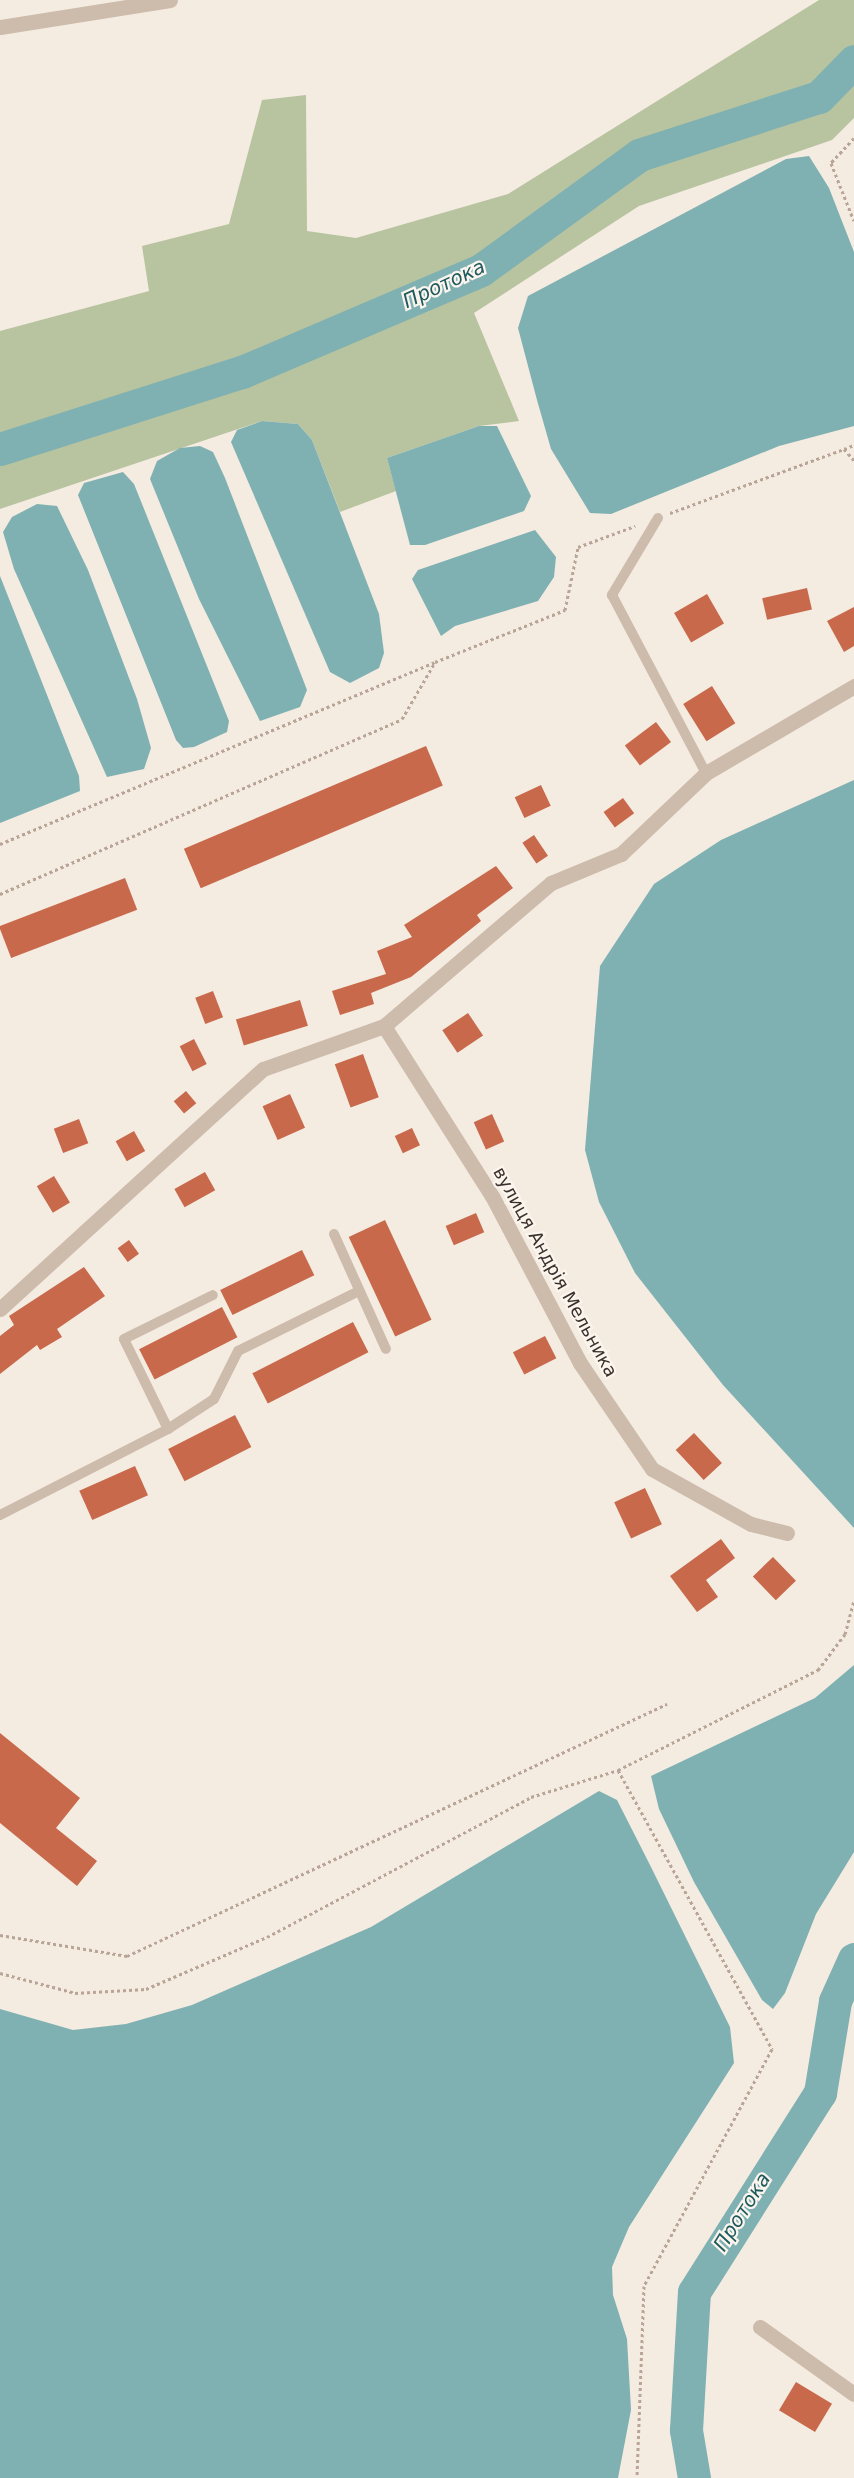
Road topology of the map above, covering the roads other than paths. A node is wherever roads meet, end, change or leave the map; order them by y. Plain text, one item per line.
1 (170, 0) edge
2 (0, 27) edge
3 (658, 518) road end
4 (854, 686) edge
5 (706, 772) junction
6 (384, 1026) junction
7 (334, 1234) dead end
8 (358, 1291) junction
9 (213, 1295) dead end
10 (0, 1309) edge
11 (386, 1349) dead end
12 (168, 1429) junction
13 (0, 1515) edge
14 (787, 1533) dead end
15 (760, 2327) dead end
16 (854, 2394) edge

1 - 2 street
3 - 5 lane
4 - 5 street
5 - 6 street
6 - 10 street
6 - 14 street, вулиця Андрія Мельника
7 - 8 lane
8 - 11 lane
8 - 12 lane
9 - 12 lane
12 - 13 lane
15 - 16 street

